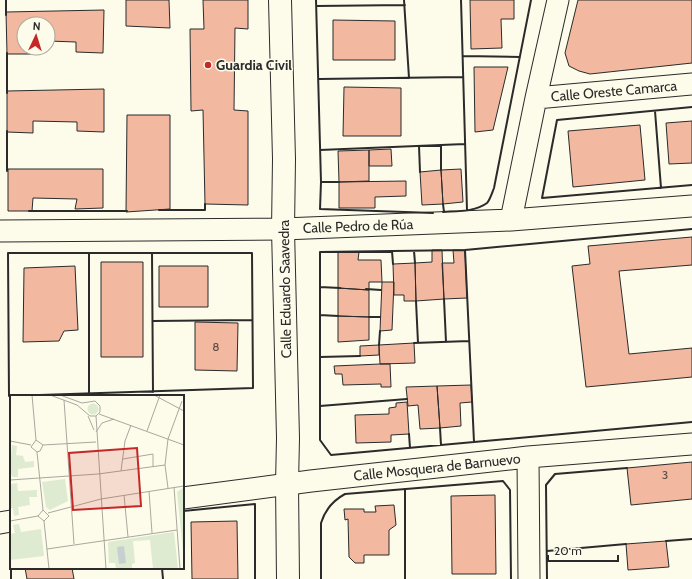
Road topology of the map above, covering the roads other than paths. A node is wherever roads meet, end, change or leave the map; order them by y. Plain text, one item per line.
1 (280, 0) edge
2 (558, 0) edge
3 (692, 84) edge
4 (536, 98) junction
5 (692, 206) edge
6 (511, 220) junction
7 (283, 229) junction
8 (0, 231) edge
9 (692, 444) edge
10 (528, 457) junction
11 (287, 484) junction
12 (184, 498) edge
13 (10, 521) edge
14 (0, 523) edge
15 (288, 579) edge
16 (529, 579) edge

1 - 7 main road, Calle Eduardo Saavedra
2 - 4 street
3 - 4 street, Calle Oreste Camarca
4 - 6 street
5 - 6 street, Calle Pedro de Rúa
6 - 7 street, Calle Pedro de Rúa
7 - 8 street, Calle Pedro de Rúa
7 - 11 main road, Calle Eduardo Saavedra
9 - 10 street, Calle Mosquera de Barnuevo
10 - 11 street, Calle Mosquera de Barnuevo
10 - 16 street
11 - 12 street, Calle Mosquera de Barnuevo
11 - 15 main road, Calle Eduardo Saavedra
13 - 14 street

